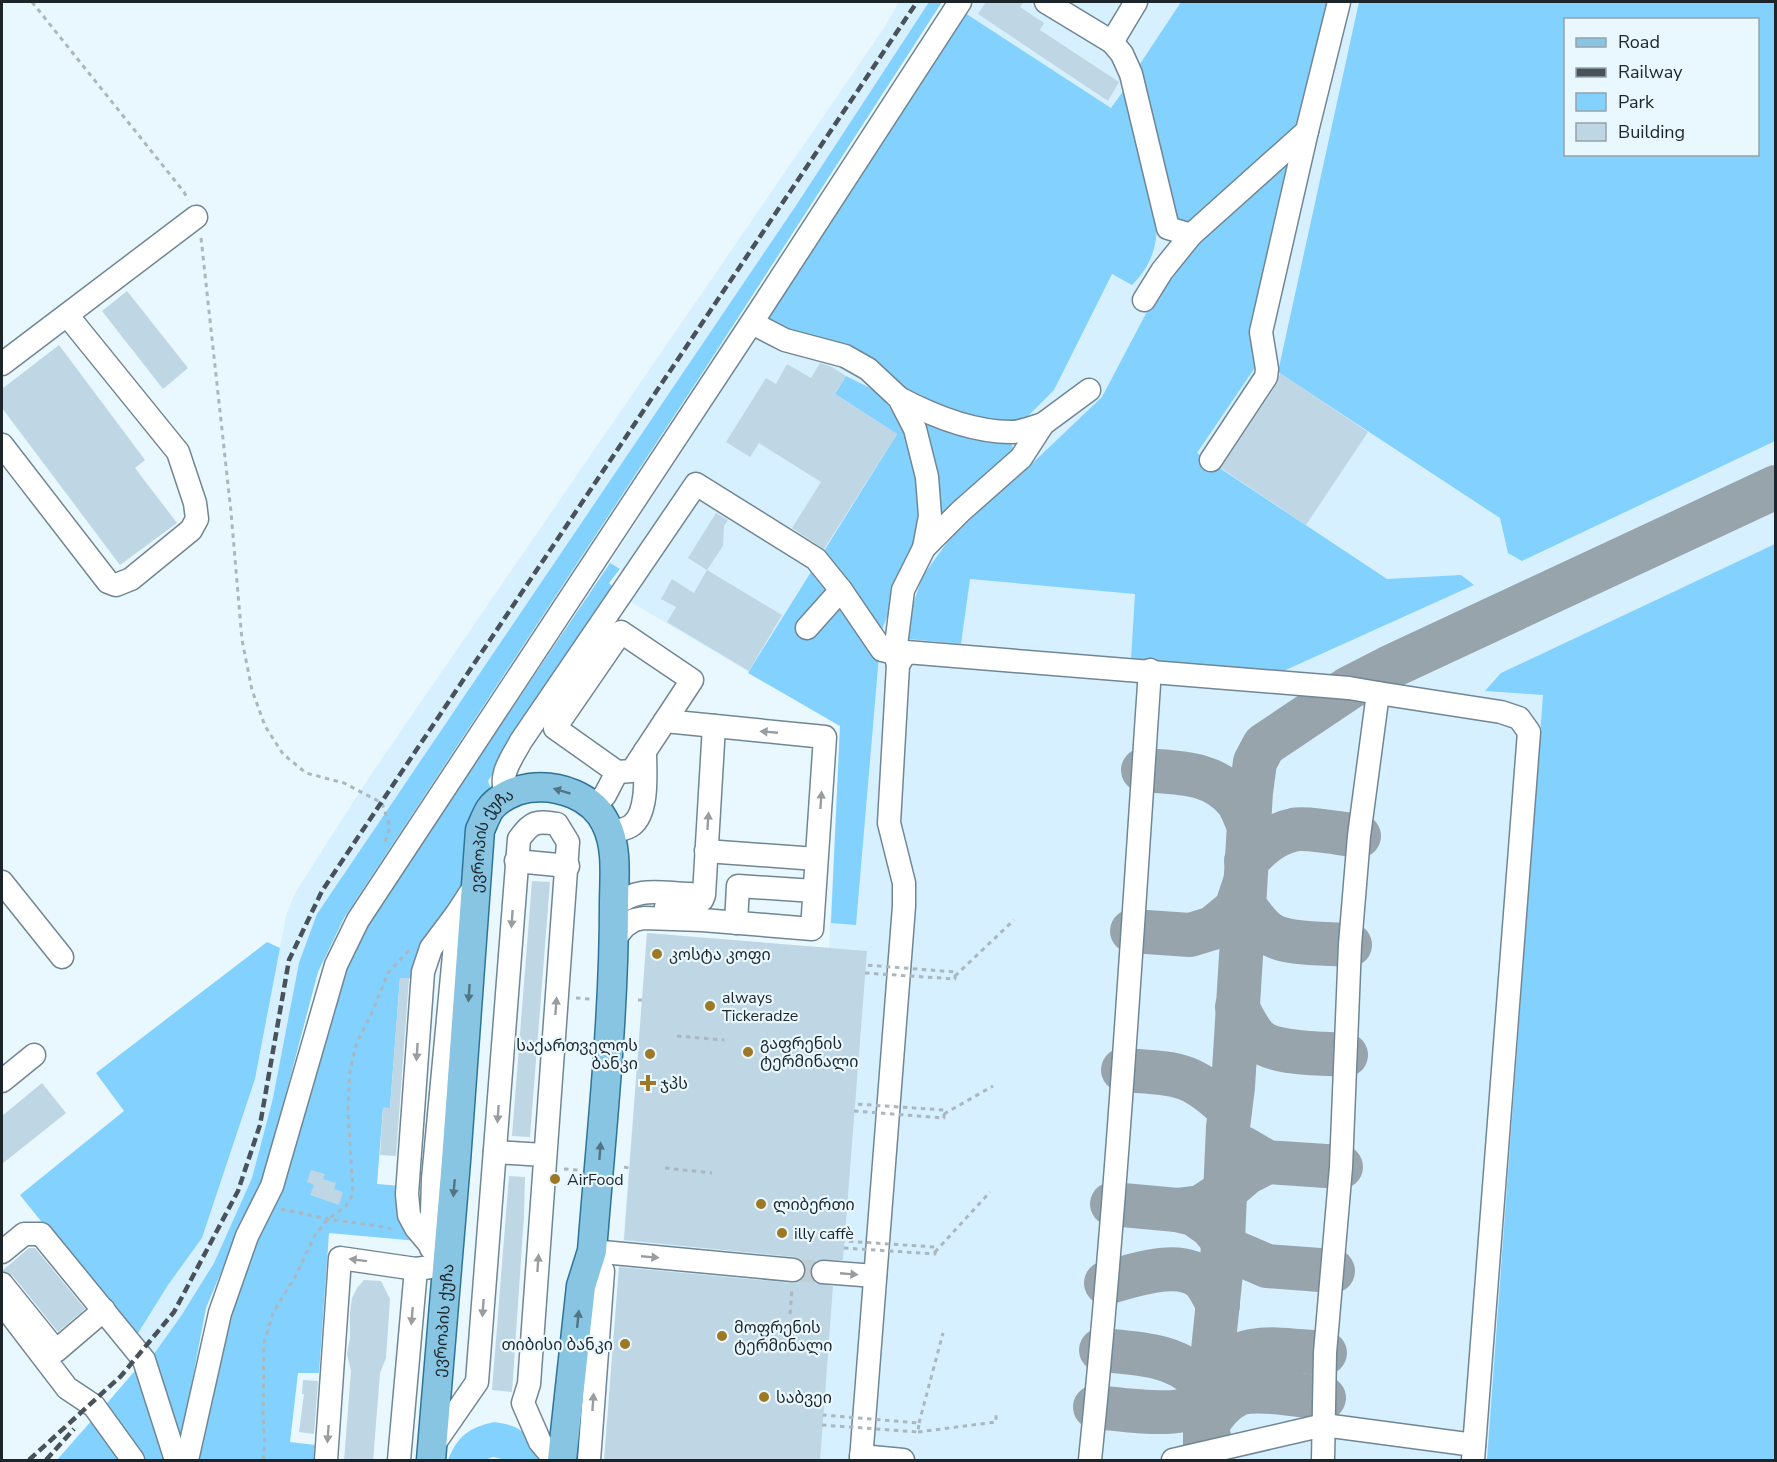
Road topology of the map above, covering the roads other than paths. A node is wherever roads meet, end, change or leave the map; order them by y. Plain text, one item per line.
1 (960, 2) edge
2 (1046, 2) edge
3 (1136, 2) edge
4 (1339, 2) edge
5 (1112, 42) junction
6 (1307, 131) junction
7 (196, 217) road end
8 (1168, 228) junction
9 (1191, 235) junction
10 (1162, 271) junction
11 (1144, 300) dead end
12 (67, 315) junction
13 (752, 323) junction
14 (2, 364) edge
15 (1089, 390) dead end
16 (899, 398) junction
17 (1043, 424) junction
18 (2, 445) edge
19 (1211, 460) dead end
20 (924, 548) junction
21 (841, 590) junction
22 (807, 628) dead end
23 (896, 659) junction
24 (1150, 670) junction
25 (1378, 693) junction
26 (665, 721) junction
27 (714, 726) junction
28 (645, 750) junction
29 (624, 772) junction
30 (507, 795) junction
31 (603, 821) junction
32 (706, 851) junction
33 (816, 859) junction
34 (516, 861) junction
35 (568, 866) junction
36 (2, 882) edge
37 (476, 884) junction
38 (814, 891) junction
39 (614, 922) junction
40 (736, 923) junction
41 (62, 957) dead end
42 (34, 1054) dead end
43 (2, 1081) edge
44 (495, 1152) junction
45 (544, 1155) junction
46 (592, 1251) junction
47 (2, 1252) edge
48 (439, 1257) junction
49 (416, 1269) junction
50 (823, 1272) tunnel mouth
51 (793, 1275) tunnel mouth
52 (875, 1276) junction
53 (2, 1284) edge
54 (2, 1304) edge
55 (104, 1310) junction
56 (1324, 1425) junction
57 (1473, 1453) edge
58 (432, 1454) edge
59 (861, 1458) edge
60 (133, 1461) edge
61 (176, 1461) edge
62 (187, 1461) edge
63 (326, 1461) edge
64 (399, 1461) edge
65 (558, 1461) edge
66 (589, 1461) edge
67 (903, 1461) edge
68 (1090, 1461) edge
69 (1173, 1461) edge
70 (1323, 1461) edge

1 - 13 street
2 - 5 street
3 - 5 street
4 - 6 street
5 - 8 street
6 - 9 street
6 - 19 street
7 - 12 street
8 - 9 street
8 - 10 street
9 - 10 street
10 - 11 street
12 - 14 street
12 - 18 street
13 - 16 street
13 - 62 street
15 - 17 street
16 - 17 street
16 - 20 street
17 - 20 street
20 - 23 street
21 - 22 street
21 - 23 street
21 - 30 street
23 - 24 street
23 - 52 street
24 - 25 street
24 - 68 street
25 - 56 street
25 - 57 street
26 - 27 street
26 - 28 street
26 - 29 street
32 -> 27 street
33 -> 27 street
28 - 29 street
28 - 31 street
29 - 31 street
31 -> 30 main road, ევროპის ქუჩა
30 - 37 main road, ევროპის ქუჩა
31 - 39 main road
32 - 33 street
32 - 39 street
33 - 38 street
34 - 35 street
34 - 35 street
34 -> 44 street
45 -> 35 street
36 - 41 street
37 -> 48 main road, ევროპის ქუჩა
37 -> 48 street
38 - 40 street
38 - 40 street
39 - 40 street
46 -> 39 main road
42 - 43 street
44 - 45 street
44 -> 58 street
65 -> 45 street
46 -> 51 street
65 -> 46 main road
66 -> 46 street
47 - 55 street
48 - 49 street
48 - 58 main road, ევროპის ქუჩა
49 -> 63 street
49 -> 64 street
50 -> 52 street
52 - 59 street
53 - 55 street
54 - 60 street
55 - 61 street
56 - 57 street
56 - 69 street
56 - 70 street
59 - 67 street

